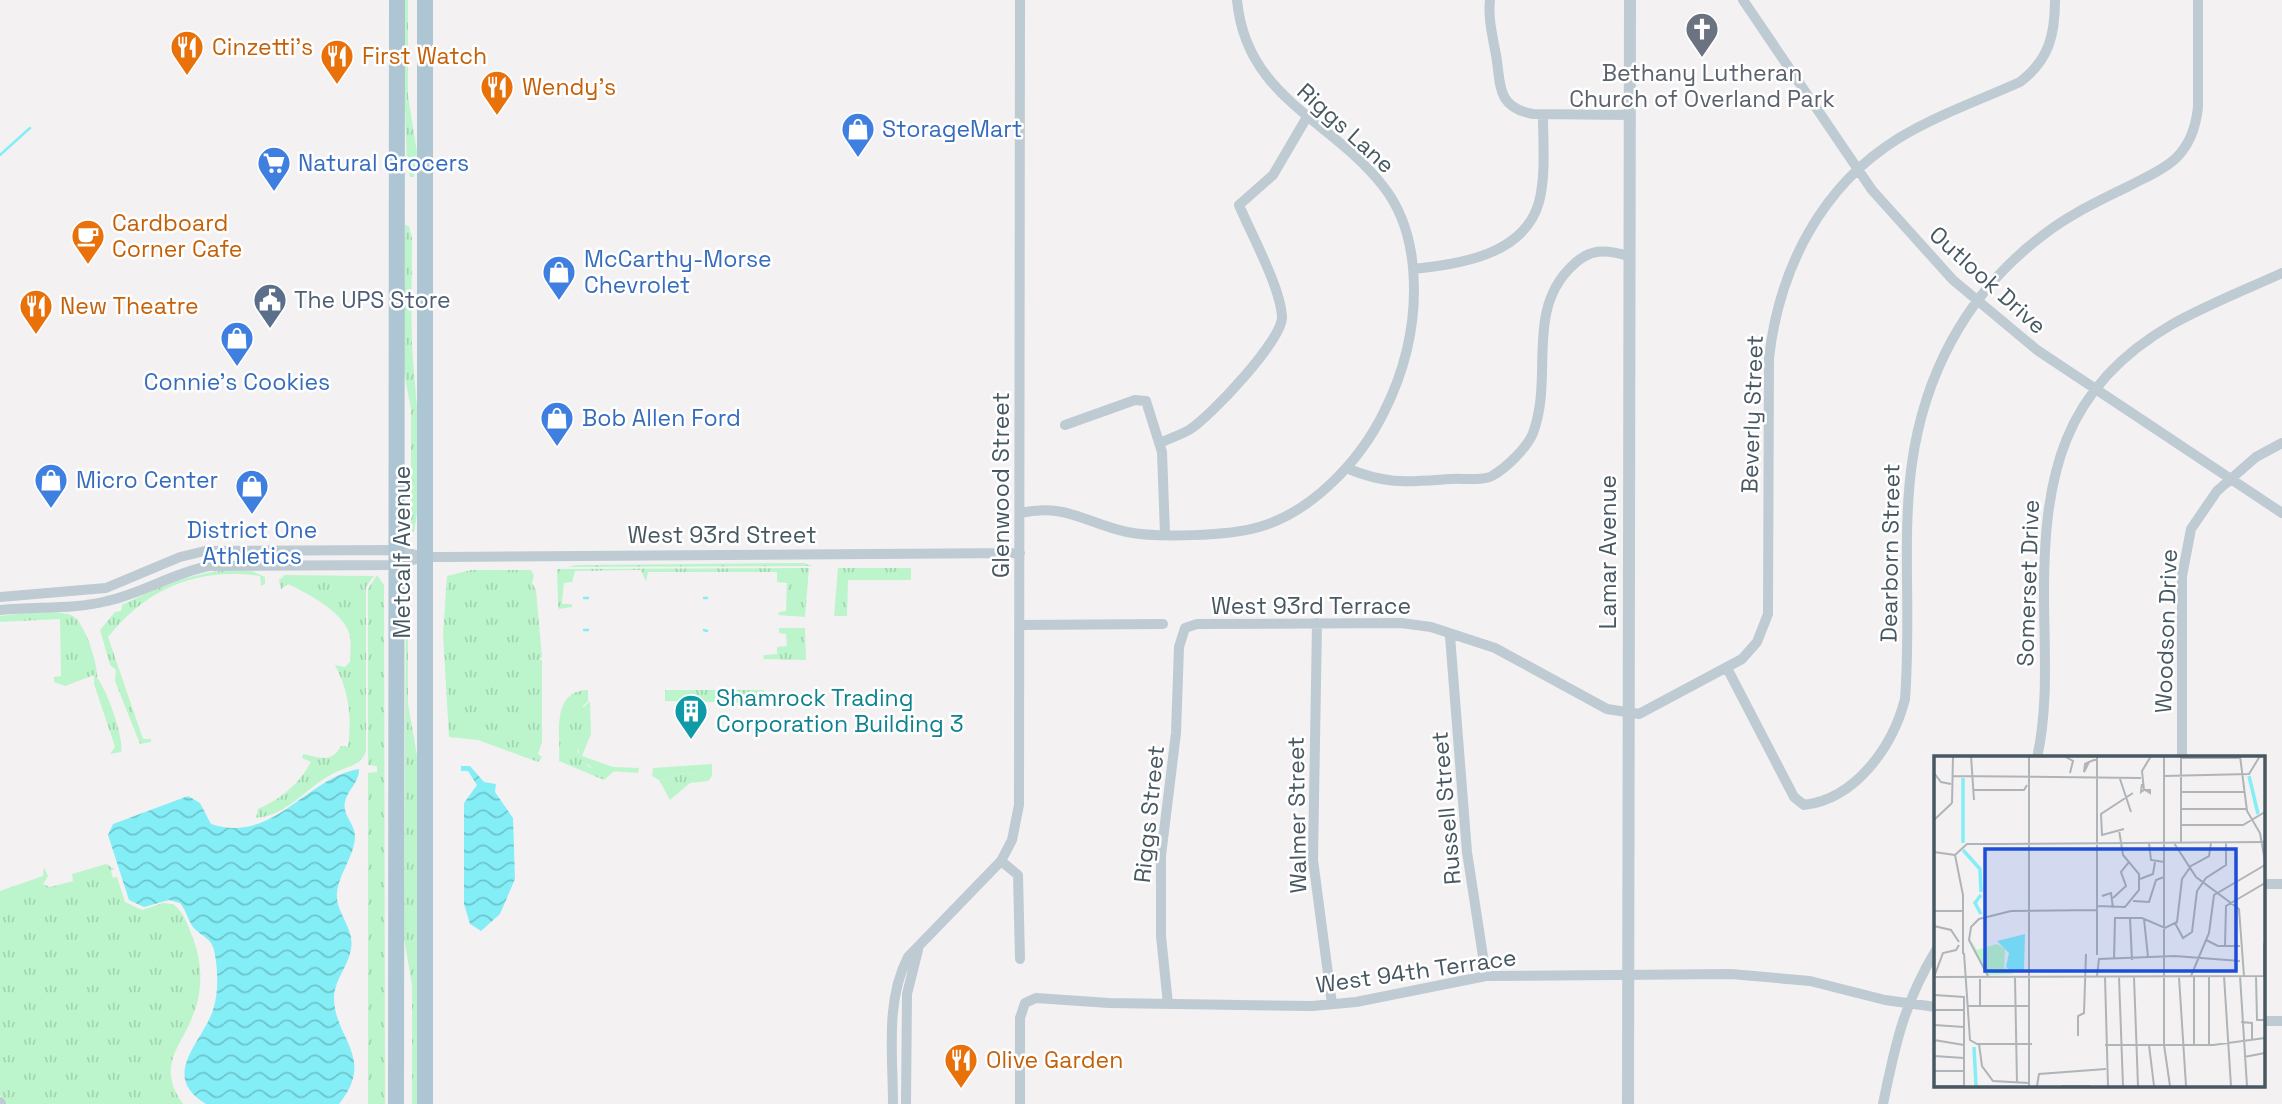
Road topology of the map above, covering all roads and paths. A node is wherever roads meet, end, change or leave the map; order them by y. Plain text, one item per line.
1 (397, 0) edge
2 (425, 0) edge
3 (1020, 0) edge
4 (1237, 0) edge
5 (1490, 0) edge
6 (1630, 0) edge
7 (1743, 0) edge
8 (2055, 0) edge
9 (2197, 0) edge
10 (1543, 115) junction
11 (1629, 115) junction
12 (1307, 117) junction
13 (1859, 169) junction
14 (424, 193) junction
15 (396, 199) junction
16 (1629, 256) junction
17 (1413, 269) junction
18 (2282, 273) edge
19 (1975, 301) junction
20 (2097, 389) junction
21 (1065, 425) dead end
22 (1159, 443) junction
23 (2282, 443) edge
24 (1346, 468) junction
25 (2231, 478) junction
26 (1020, 513) junction
27 (2282, 513) edge
28 (1165, 534) junction
29 (1020, 553) junction
30 (395, 557) junction
31 (425, 557) junction
32 (0, 597) edge
33 (0, 610) edge
34 (1317, 623) junction
35 (1163, 624) dead end
36 (1020, 625) junction
37 (1185, 628) joint
38 (1450, 636) junction
39 (1727, 668) junction
40 (1628, 713) junction
41 (2037, 756) edge
42 (2182, 756) edge
43 (1001, 860) junction
44 (2264, 884) edge
45 (2282, 884) edge
46 (918, 950) junction
47 (1934, 954) edge
48 (1020, 959) dead end
49 (1628, 974) junction
50 (1486, 976) junction
51 (1908, 1003) junction
52 (1168, 1004) junction
53 (1332, 1004) junction
54 (1934, 1007) edge
55 (2264, 1021) edge
56 (2282, 1021) edge
57 (396, 1104) edge
58 (425, 1104) edge
59 (893, 1104) edge
60 (906, 1104) edge
61 (1020, 1104) edge
62 (1628, 1104) edge
63 (1883, 1104) edge

1 - 15 main road, Metcalf Avenue
2 - 14 main road, Metcalf Avenue
3 - 26 street, Glenwood Street
4 - 12 street, Riggs Lane
5 - 10 street
6 - 11 street, Lamar Avenue
7 - 13 street, Outlook Drive
8 - 13 street, Beverly Street
9 - 19 street, Dearborn Street
10 - 11 street
10 - 17 street
11 - 16 street, Lamar Avenue
12 - 17 street, Riggs Lane
12 - 22 street
13 - 19 street, Outlook Drive
13 - 39 street, Beverly Street
14 - 15 main road
14 - 31 main road, Metcalf Avenue
15 - 30 main road, Metcalf Avenue
16 - 24 street
16 - 40 street, Lamar Avenue
17 - 24 street, Riggs Lane
18 - 20 street, Somerset Drive
19 - 20 street, Outlook Drive
19 - 39 street, Dearborn Street
20 - 25 street, Outlook Drive
20 - 41 street, Somerset Drive
21 - 22 street
22 - 28 street
23 - 25 street, Woodson Drive
24 - 28 street, Riggs Lane
25 - 27 street, Outlook Drive
25 - 42 street, Woodson Drive
26 - 28 street, Riggs Lane
26 - 29 street, Glenwood Street
29 - 31 street, West 93rd Street
29 - 36 street, Glenwood Street
30 - 31 street, West 93rd Street
30 - 32 street, West 93rd Street
30 - 33 street, West 93rd Street
30 - 57 main road, Metcalf Avenue
31 - 58 main road, Metcalf Avenue
34 - 37 street, West 93rd Terrace
34 - 38 street, West 93rd Terrace
34 - 53 street, Walmer Street
35 - 36 street
36 - 43 street, Glenwood Street
37 - 52 street, Riggs Street
38 - 40 street, West 93rd Terrace
38 - 50 street, Russell Street
39 - 40 street, Beverly Street
40 - 49 street, Lamar Avenue
43 - 46 street, Glenwood Street
43 - 48 street
44 - 45 street
46 - 59 street, Glenwood Street
46 - 60 street
47 - 51 street
49 - 50 street, West 94th Terrace
49 - 51 street, West 94th Terrace
49 - 62 street, Lamar Avenue
50 - 53 street, West 94th Terrace
51 - 54 street, West 94th Terrace
51 - 63 street
52 - 53 street, West 94th Terrace
52 - 61 street, West 94th Terrace
55 - 56 street

